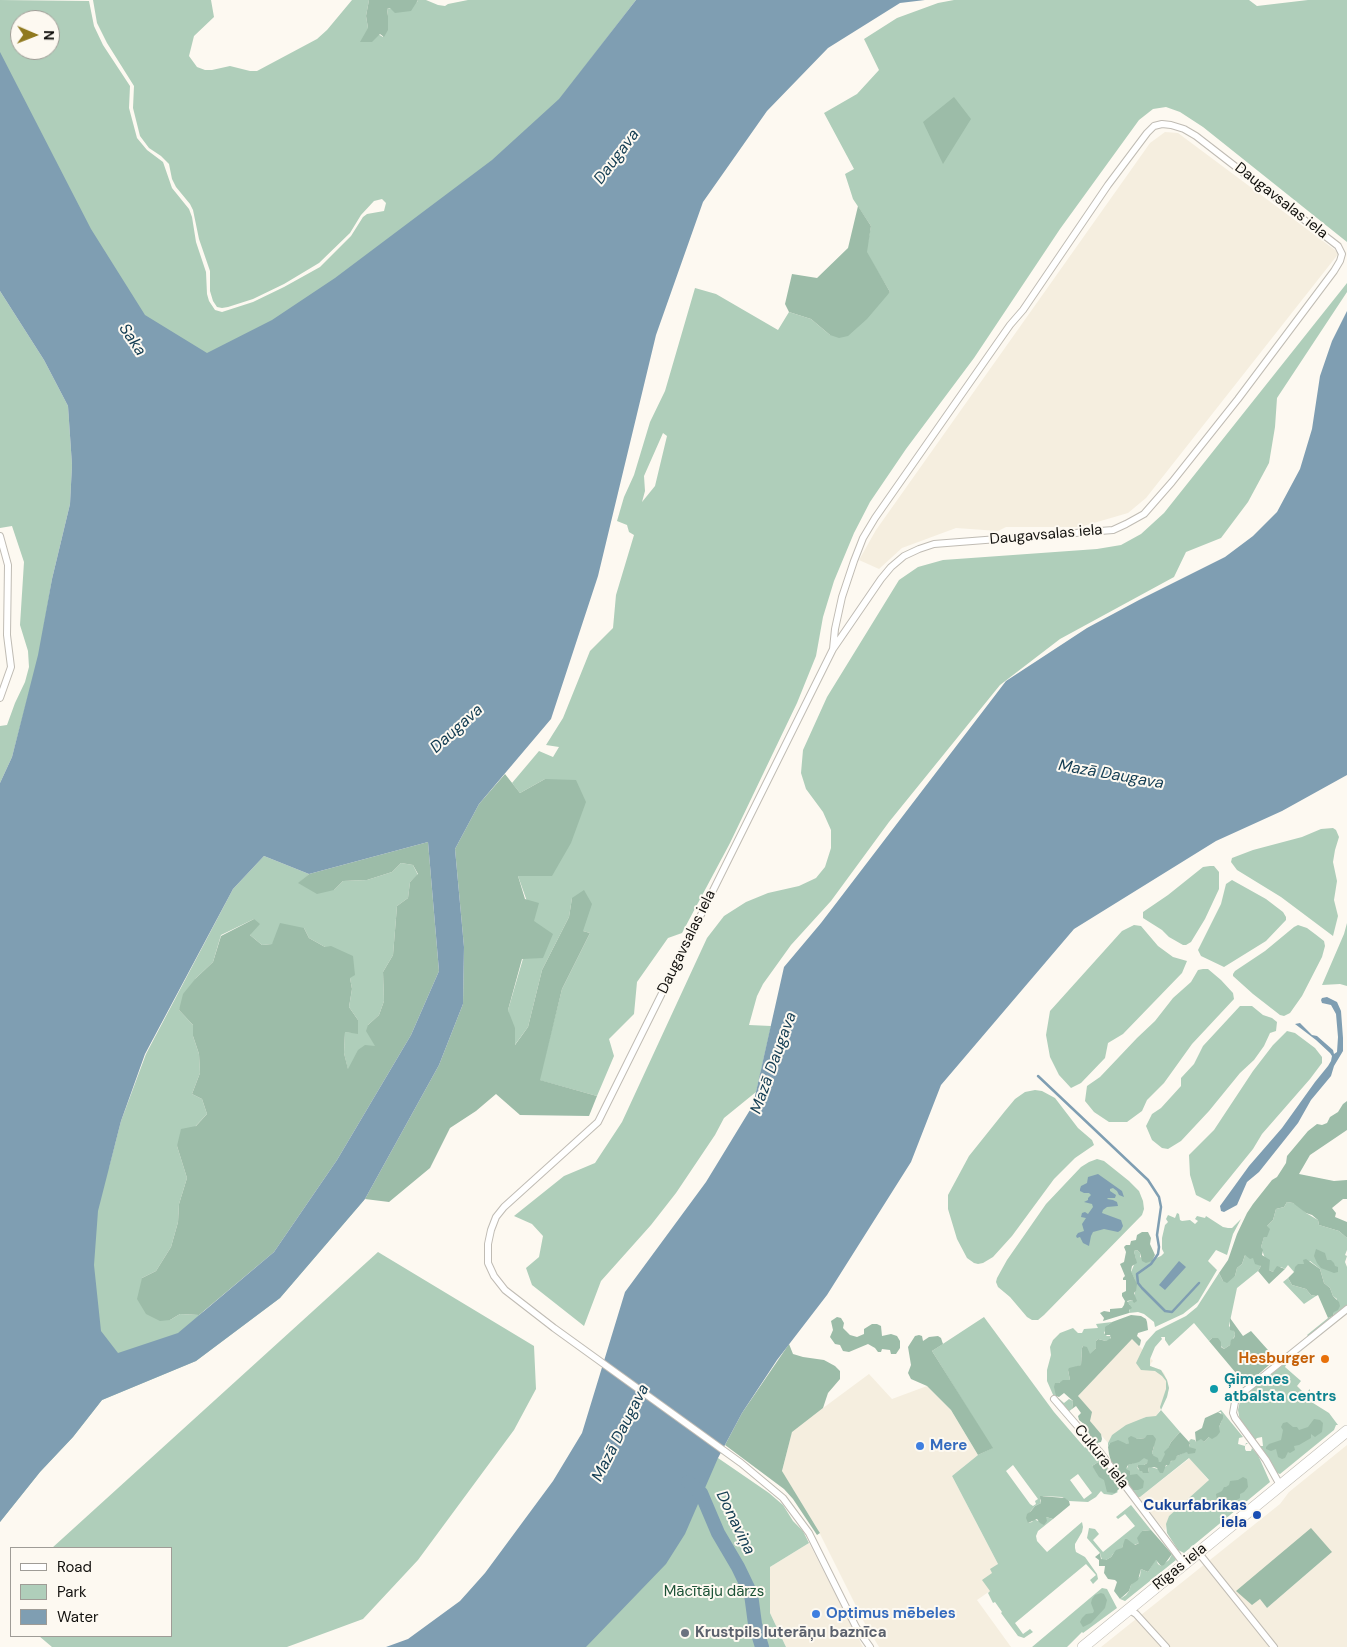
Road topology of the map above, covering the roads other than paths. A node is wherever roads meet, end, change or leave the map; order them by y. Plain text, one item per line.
1 (0, 536) edge
2 (833, 649) junction
3 (1, 694) edge
4 (1347, 1310) edge
5 (1054, 1399) dead end
6 (1347, 1431) edge
7 (1280, 1485) junction
8 (1198, 1552) junction
9 (1184, 1564) junction
10 (1128, 1609) junction
11 (870, 1647) edge
12 (1082, 1647) edge
13 (1166, 1647) edge
14 (1274, 1647) edge

1 - 3 street
2 - 2 street, Daugavsalas iela
2 - 11 street, Daugavsalas iela
4 - 7 street
5 - 9 street, Cukura iela
6 - 7 highway, Rīgas iela
7 - 8 highway, Rīgas iela
8 - 9 highway, Rīgas iela
8 - 14 street
9 - 10 highway, Rīgas iela
10 - 12 highway, Rīgas iela
10 - 13 street

